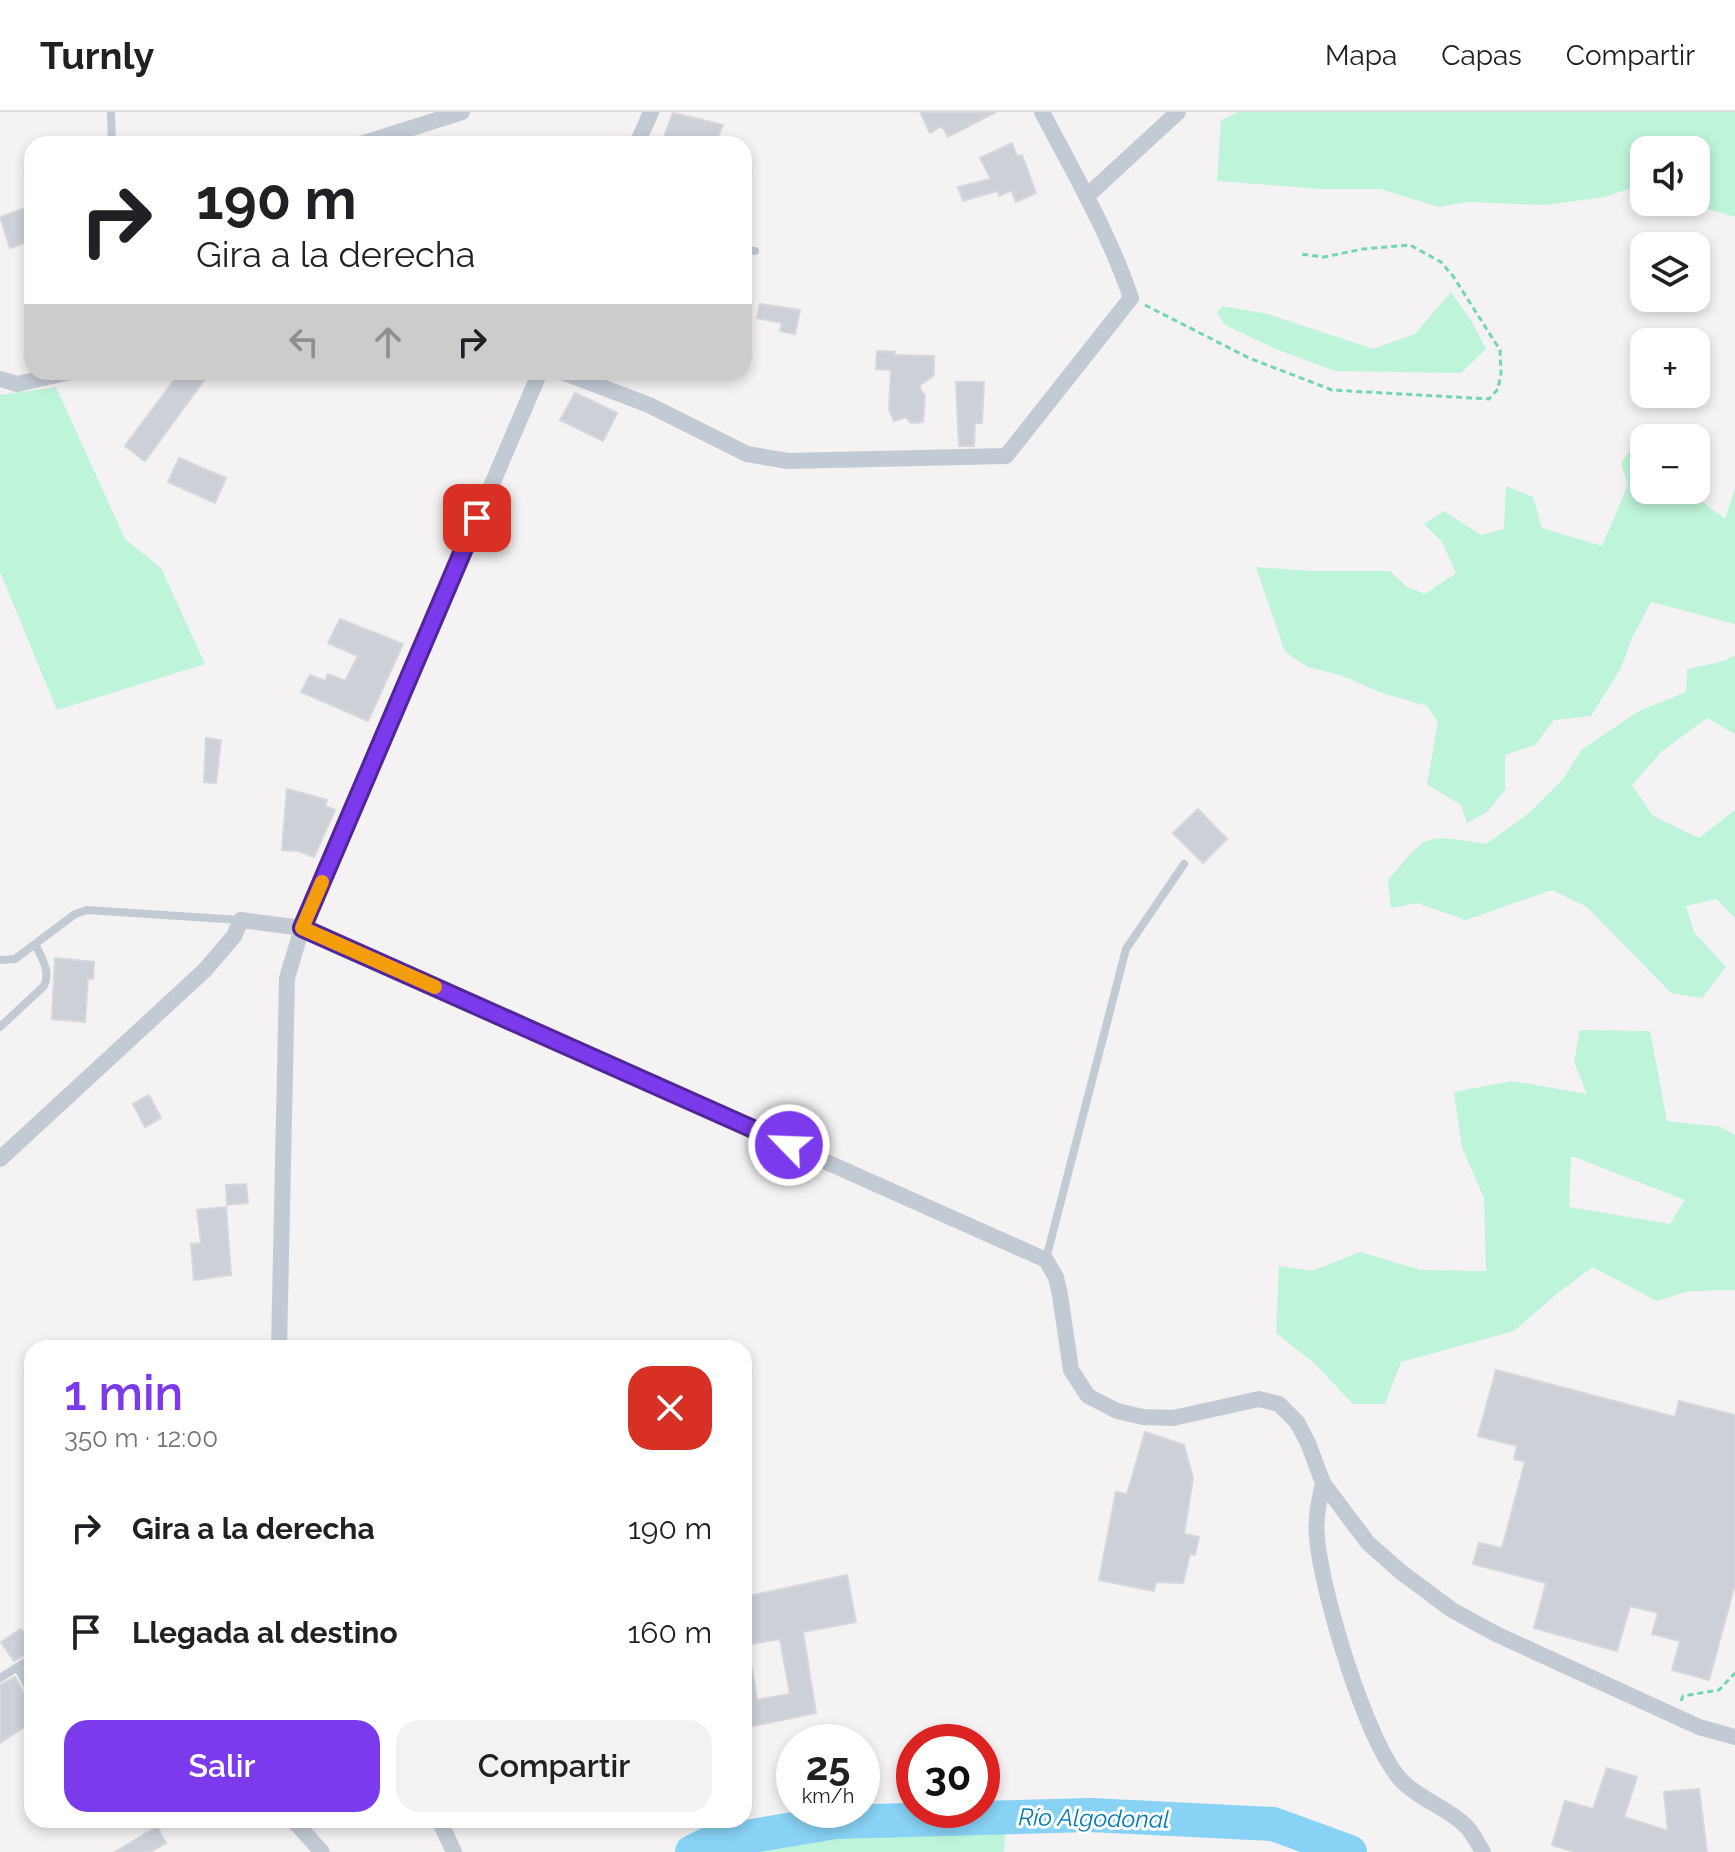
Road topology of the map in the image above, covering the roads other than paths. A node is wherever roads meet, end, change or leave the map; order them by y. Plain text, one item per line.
1 (111, 112) edge
2 (462, 112) edge
3 (651, 112) edge
4 (1042, 112) edge
5 (1178, 112) edge
6 (112, 136) edge
7 (386, 136) edge
8 (640, 136) edge
9 (1087, 196) junction
10 (752, 251) edge
11 (755, 251) dead end
12 (0, 379) edge
13 (35, 380) edge
14 (537, 380) edge
15 (583, 380) edge
16 (1184, 864) dead end
17 (241, 920) junction
18 (302, 928) junction
19 (35, 944) junction
20 (0, 960) edge
21 (0, 1027) edge
22 (0, 1159) edge
23 (1046, 1260) junction
24 (279, 1340) edge
25 (1323, 1483) junction
26 (24, 1664) edge
27 (18, 1668) junction
28 (0, 1678) edge
29 (24, 1679) edge
30 (1735, 1737) edge
31 (300, 1828) edge
32 (443, 1828) edge
33 (322, 1852) edge
34 (454, 1852) edge
35 (1483, 1852) edge

1 - 6 lane
2 - 7 street
3 - 8 street
4 - 9 street
5 - 9 street
9 - 15 street
10 - 11 lane
12 - 13 street
14 - 18 street
16 - 23 lane
17 - 18 street
17 - 19 lane
17 - 22 street
18 - 23 street
18 - 24 street
19 - 20 lane
19 - 21 lane
23 - 25 street
25 - 30 street
25 - 35 street
26 - 27 lane
27 - 28 lane
27 - 29 lane
31 - 33 street
32 - 34 street

